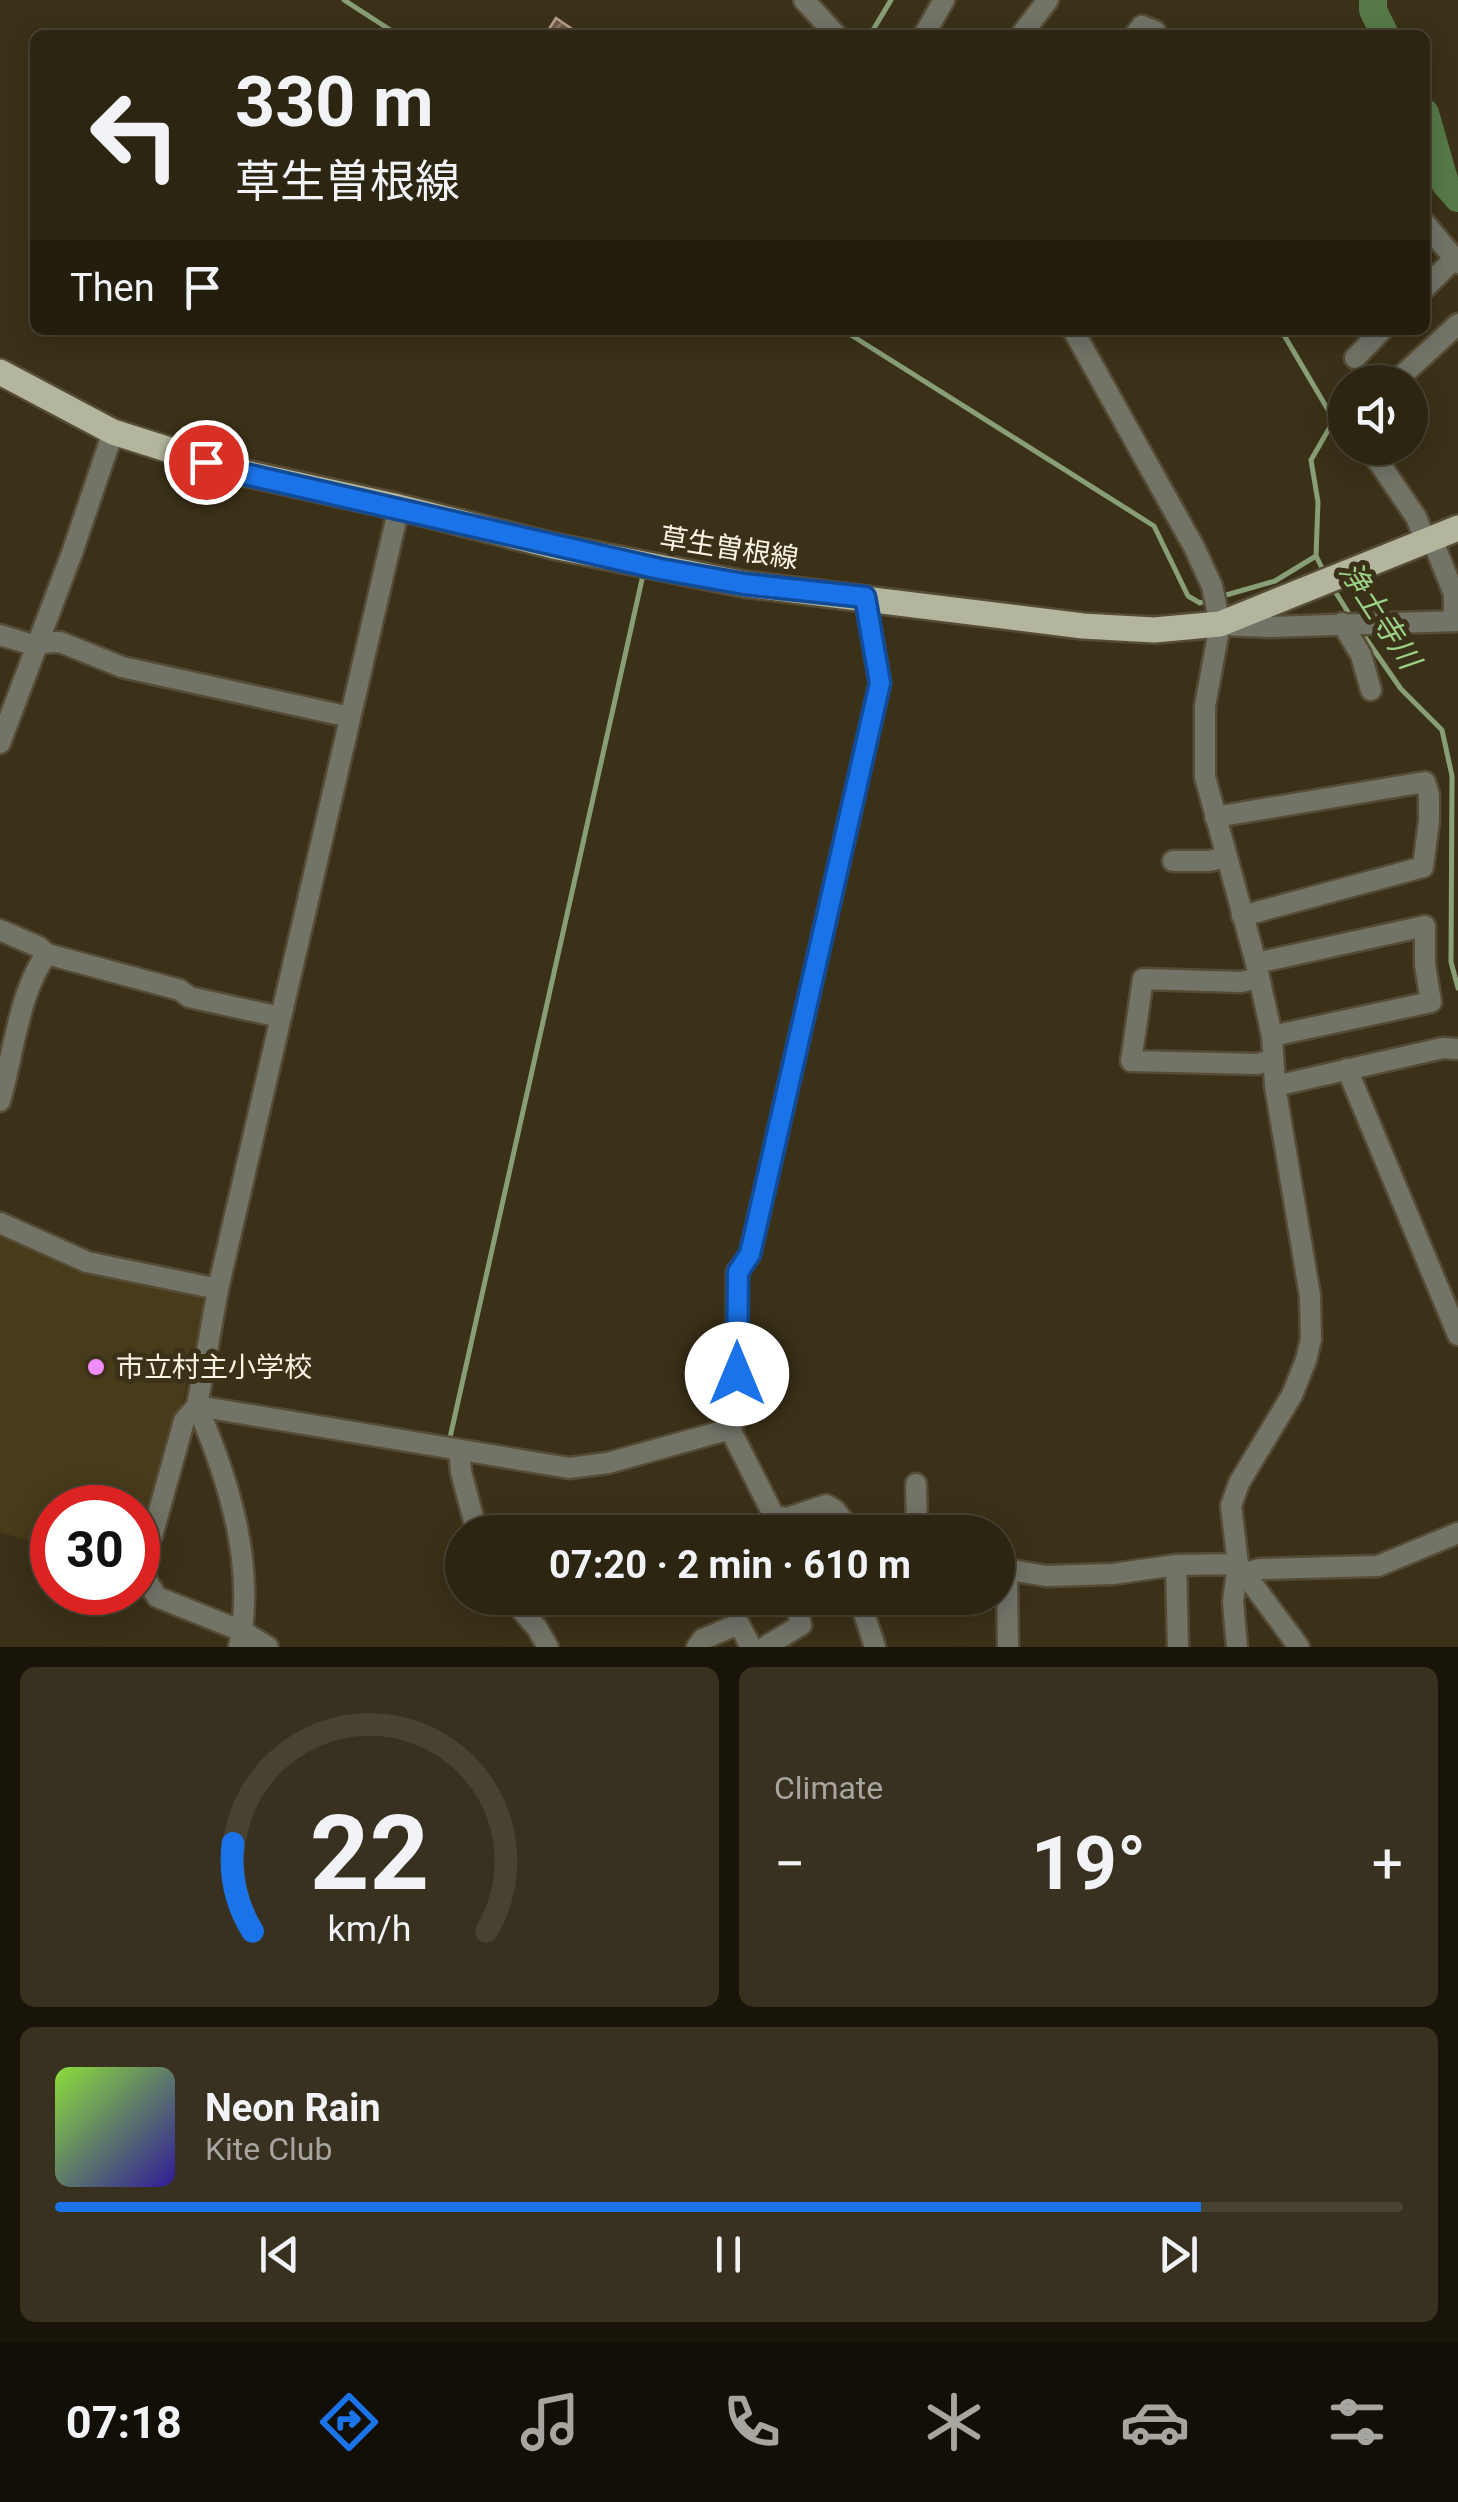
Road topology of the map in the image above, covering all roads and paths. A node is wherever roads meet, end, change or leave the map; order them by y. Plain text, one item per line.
1 (804, 0) edge
2 (944, 0) edge
3 (1048, 0) edge
4 (831, 30) edge
5 (927, 30) edge
6 (1026, 30) edge
7 (1430, 230) edge
8 (1456, 261) edge
9 (1430, 284) edge
10 (1458, 324) edge
11 (1076, 335) edge
12 (1375, 335) edge
13 (1354, 358) dead end
14 (1413, 365) edge
15 (0, 372) edge
16 (114, 432) junction
17 (1381, 465) edge
18 (399, 507) junction
19 (1458, 528) edge
20 (1429, 540) junction
21 (865, 597) junction
22 (1456, 621) edge
23 (1220, 624) junction
24 (1343, 624) junction
25 (0, 635) edge
26 (37, 645) junction
27 (1371, 690) dead end
28 (350, 717) junction
29 (1, 739) edge
30 (1216, 816) junction
31 (1226, 857) junction
32 (1173, 861) dead end
33 (1242, 916) junction
34 (0, 930) edge
35 (47, 954) junction
36 (1257, 971) junction
37 (280, 1016) junction
38 (1272, 1036) junction
39 (1458, 1049) edge
40 (1274, 1060) junction
41 (1347, 1069) junction
42 (1276, 1086) junction
43 (0, 1101) edge
44 (0, 1224) edge
45 (218, 1289) junction
46 (1458, 1335) edge
47 (197, 1406) junction
48 (730, 1429) junction
49 (459, 1450) junction
50 (916, 1484) dead end
51 (160, 1507) edge
52 (473, 1515) edge
53 (771, 1515) edge
54 (797, 1515) edge
55 (839, 1515) edge
56 (917, 1515) edge
57 (1458, 1532) edge
58 (1176, 1565) junction
59 (1242, 1569) junction
60 (1015, 1571) edge
61 (160, 1598) edge
62 (526, 1615) edge
63 (799, 1615) edge
64 (865, 1615) edge
65 (1006, 1615) edge
66 (242, 1642) edge
67 (268, 1647) edge
68 (548, 1647) edge
69 (697, 1647) edge
70 (751, 1647) edge
71 (765, 1647) edge
72 (875, 1647) edge
73 (1008, 1647) edge
74 (1178, 1647) edge
75 (1237, 1647) edge
76 (1299, 1647) edge

1 - 4 street
2 - 5 street
3 - 6 street
7 - 8 street
8 - 9 street
10 - 14 street
11 - 23 street
12 - 13 street
15 - 16 main road, 草生曽根線
16 - 18 main road, 草生曽根線
16 - 26 street
17 - 20 street
18 - 21 main road, 草生曽根線
18 - 28 street
19 - 20 main road, 草生曽根線
20 - 22 street
20 - 23 main road, 草生曽根線
21 - 23 main road, 草生曽根線
21 - 48 street
22 - 24 street
23 - 24 street
23 - 30 street
24 - 27 street
25 - 26 street
26 - 28 street
26 - 29 street
28 - 37 street
30 - 31 street
30 - 33 street
31 - 32 street
31 - 33 street
33 - 36 street
34 - 35 street
35 - 37 street
35 - 43 street
36 - 38 street
36 - 38 street
36 - 40 street
37 - 45 street
38 - 40 street
39 - 41 street
40 - 42 street
41 - 42 street
41 - 46 street
42 - 59 street
44 - 45 street
45 - 47 street
47 - 49 street
47 - 51 street
47 - 66 street
48 - 49 street
48 - 53 street
49 - 52 street
50 - 56 street
54 - 55 street
57 - 59 street
58 - 59 street
58 - 60 street
58 - 74 street
59 - 75 street
59 - 76 street
61 - 66 street
62 - 68 street
63 - 71 street
64 - 72 street
65 - 73 street
66 - 67 street
69 - 70 street

